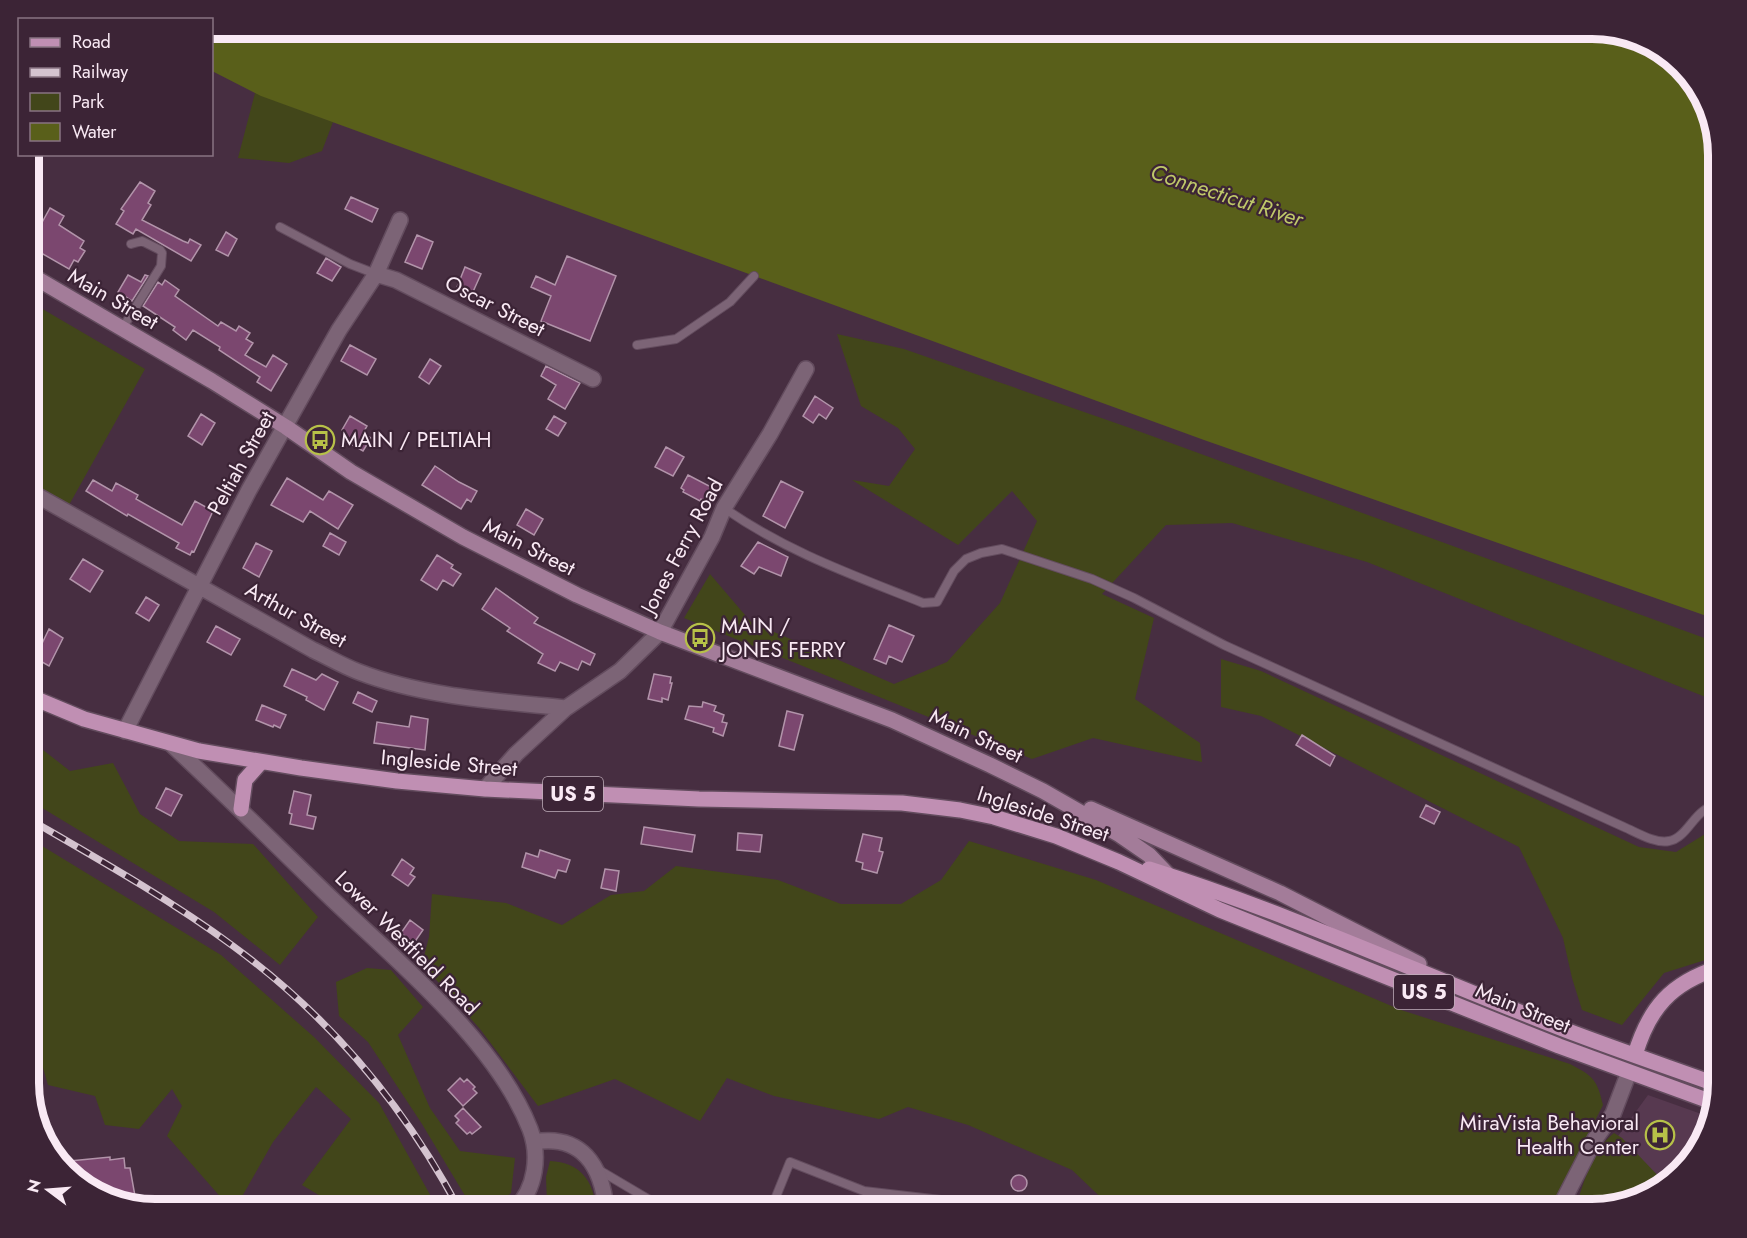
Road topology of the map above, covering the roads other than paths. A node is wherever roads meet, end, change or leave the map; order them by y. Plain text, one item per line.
1 (400, 220) dead end
2 (280, 227) dead end
3 (131, 244) dead end
4 (376, 274) junction
5 (754, 276) dead end
6 (39, 280) edge
7 (122, 329) junction
8 (637, 345) dead end
9 (806, 369) dead end
10 (593, 379) dead end
11 (286, 427) junction
12 (39, 497) edge
13 (724, 508) junction
14 (199, 585) junction
15 (660, 632) junction
16 (39, 700) edge
17 (566, 708) junction
18 (125, 731) junction
19 (171, 744) junction
20 (261, 762) junction
21 (485, 789) junction
22 (1043, 791) junction
23 (241, 809) junction
24 (1708, 810) edge
25 (1119, 862) junction
26 (1168, 875) junction
27 (1182, 893) junction
28 (1227, 894) joint
29 (1220, 910) joint
30 (1708, 973) edge
31 (1464, 988) junction
32 (1635, 1055) junction
33 (1629, 1072) junction
34 (1708, 1081) edge
35 (1707, 1100) edge
36 (534, 1142) junction
37 (593, 1167) junction
38 (523, 1199) edge
39 (605, 1199) edge
40 (648, 1199) edge
41 (775, 1199) edge
42 (932, 1199) edge
43 (1564, 1199) edge

1 - 4 street, Peltiah Street
2 - 4 lane
3 - 7 lane
4 - 10 street, Oscar Street
4 - 11 street, Peltiah Street
5 - 8 lane
6 - 7 main road, Main Street
7 - 11 main road, Main Street
9 - 13 street, Jones Ferry Road
11 - 14 street, Peltiah Street
11 - 15 main road, Main Street
12 - 14 street, Arthur Street
13 - 15 street, Jones Ferry Road
13 - 24 lane
14 - 17 street, Arthur Street
14 - 18 street, Peltiah Street
15 - 17 street, Jones Ferry Road
15 - 22 main road, Main Street
16 - 18 main road, Ingleside Street / US 5
17 - 21 street, Jones Ferry Road
18 - 19 main road, Ingleside Street / US 5
19 - 20 main road, Ingleside Street / US 5
19 - 23 street, Lower Westfield Road
20 - 21 main road, Ingleside Street / US 5
20 - 23 main road
21 - 25 main road, Ingleside Street / US 5
22 - 26 main road, Main Street
22 - 31 main road, Main Street
23 - 36 street, Lower Westfield Road
25 - 26 main road, Ingleside Street / US 5
25 - 27 main road, Ingleside Street / US 5
26 - 27 main road, Main Street
26 - 28 main road, Ingleside Street / US 5
27 - 29 main road, Ingleside Street / US 5
28 - 31 main road, Main Street / US 5
29 - 33 main road, Main Street / US 5
30 - 32 main road
31 - 32 main road, Main Street / US 5
32 - 33 lane
32 - 34 main road, Main Street / US 5
33 - 35 main road, Main Street / US 5
33 - 43 street
36 - 37 street
36 - 38 street, Lower Westfield Road
37 - 39 street
37 - 40 lane
41 - 42 lane

